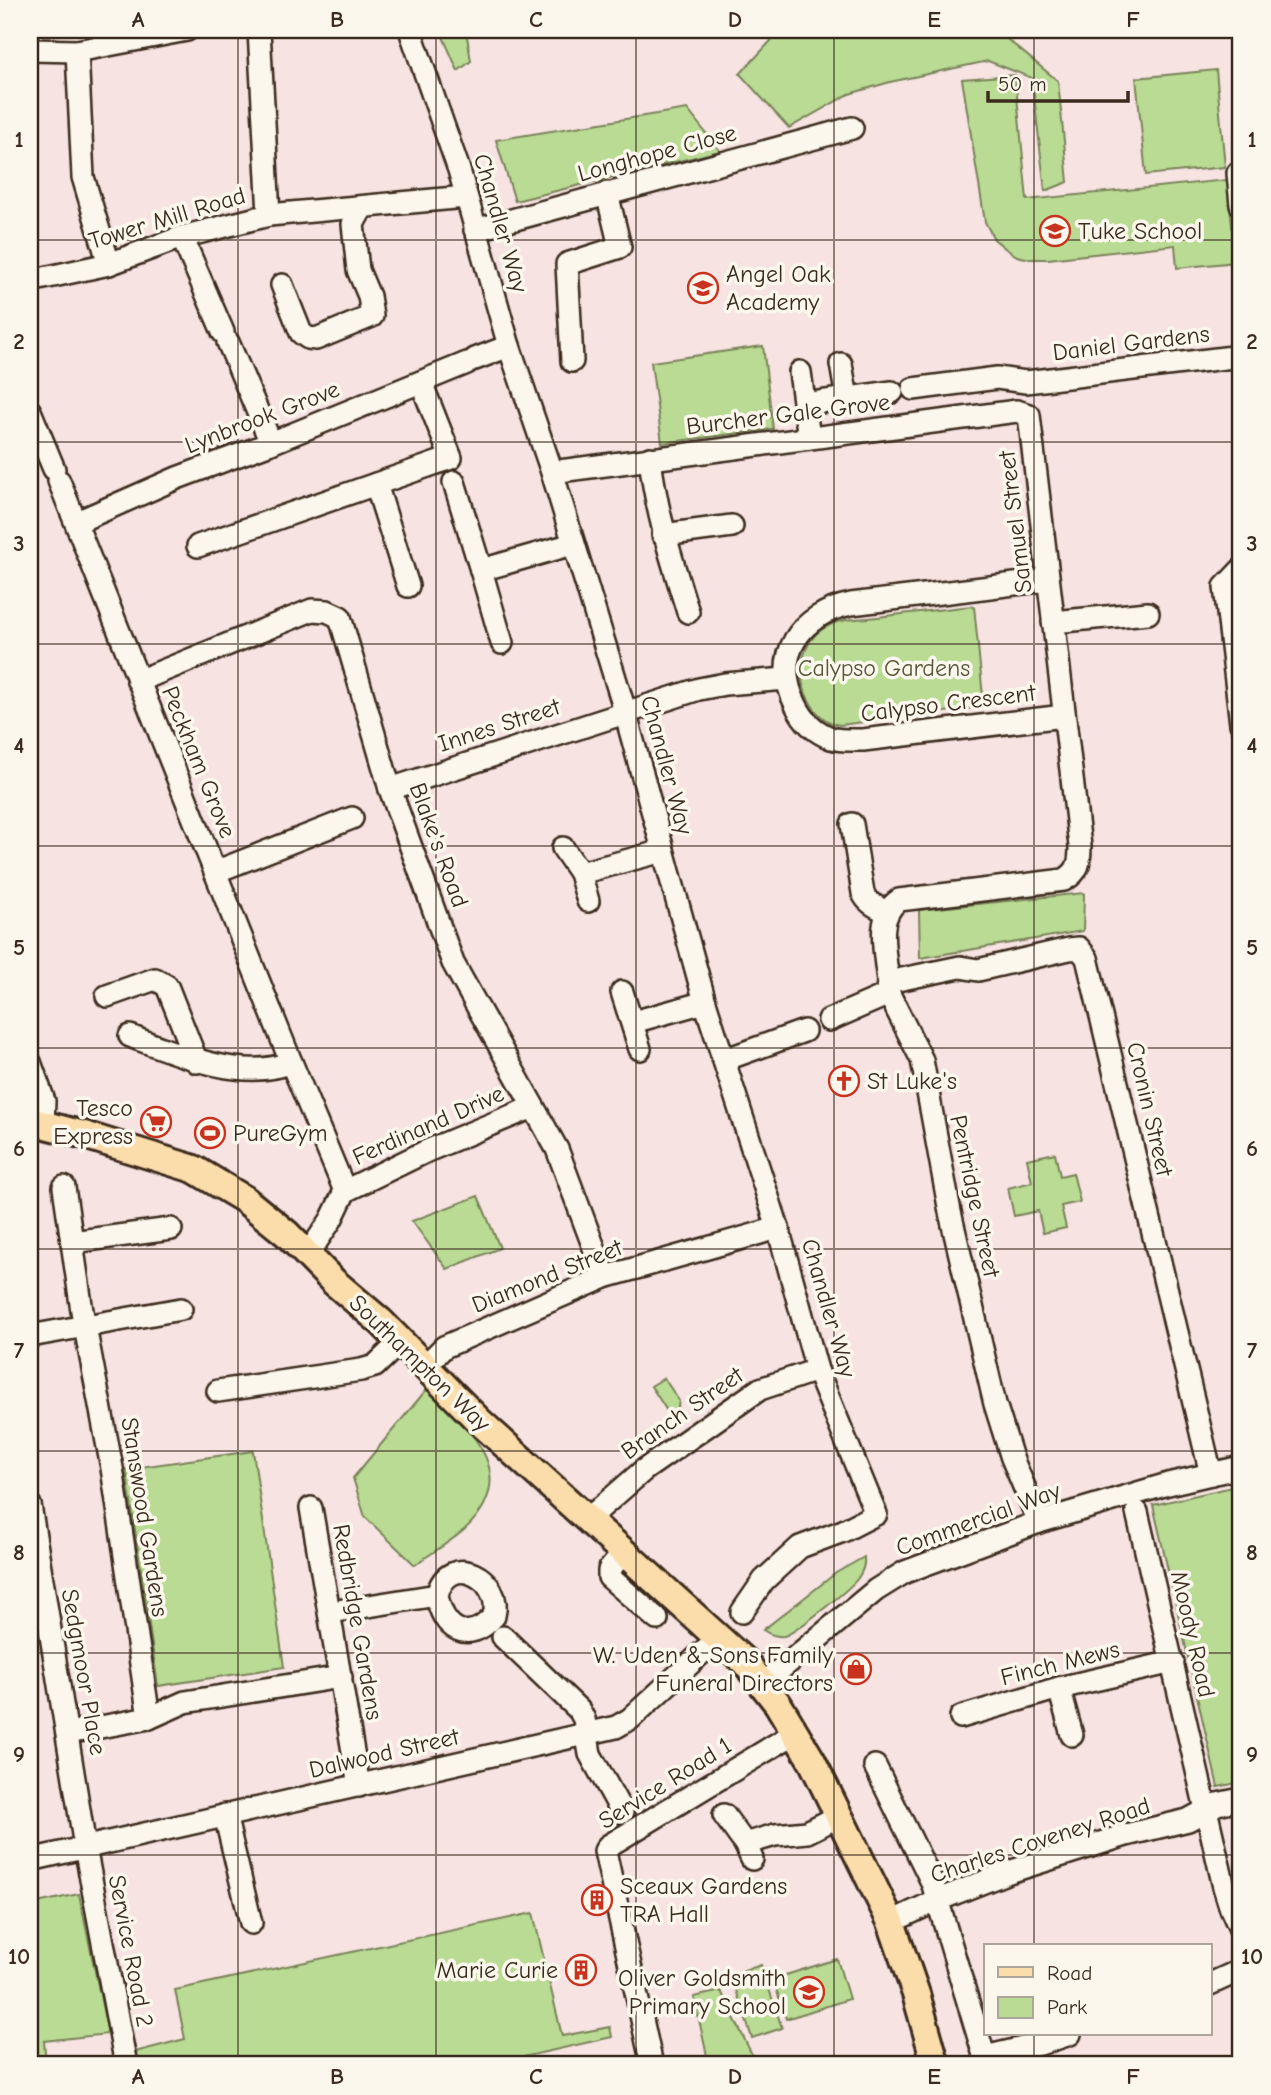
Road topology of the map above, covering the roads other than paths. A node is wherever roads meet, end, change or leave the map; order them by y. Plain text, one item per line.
1 (187, 30) edge
2 (259, 30) edge
3 (410, 30) edge
4 (30, 50) edge
5 (77, 51) junction
6 (852, 128) dead end
7 (1238, 173) dead end
8 (607, 193) junction
9 (466, 197) junction
10 (1241, 205) edge
11 (362, 208) junction
12 (269, 215) junction
13 (475, 230) junction
14 (181, 237) junction
15 (109, 264) junction
16 (30, 281) edge
17 (282, 285) dead end
18 (509, 346) junction
19 (1241, 356) edge
20 (572, 361) dead end
21 (841, 364) dead end
22 (800, 372) dead end
23 (421, 382) junction
24 (847, 398) junction
25 (804, 404) junction
26 (30, 411) edge
27 (1030, 415) joint
28 (809, 438) junction
29 (36, 441) edge
30 (271, 443) junction
31 (650, 458) junction
32 (454, 482) dead end
33 (376, 484) junction
34 (557, 489) junction
35 (77, 522) junction
36 (732, 526) dead end
37 (663, 535) junction
38 (573, 544) junction
39 (198, 546) dead end
40 (481, 570) junction
41 (1241, 570) edge
42 (1048, 580) junction
43 (408, 586) dead end
44 (688, 612) dead end
45 (1148, 613) dead end
46 (1053, 622) junction
47 (502, 643) dead end
48 (786, 679) junction
49 (138, 681) junction
50 (625, 712) junction
51 (1241, 714) edge
52 (1064, 716) junction
53 (390, 789) junction
54 (352, 818) dead end
55 (852, 824) dead end
56 (564, 848) dead end
57 (663, 851) junction
58 (215, 872) junction
59 (580, 873) junction
60 (588, 901) dead end
61 (887, 912) junction
62 (889, 988) junction
63 (622, 992) dead end
64 (107, 996) dead end
65 (705, 1002) junction
66 (829, 1020) dead end
67 (633, 1022) junction
68 (804, 1031) dead end
69 (130, 1036) dead end
70 (640, 1049) dead end
71 (723, 1060) junction
72 (30, 1062) edge
73 (197, 1062) junction
74 (291, 1062) junction
75 (533, 1107) junction
76 (36, 1123) edge
77 (64, 1187) dead end
78 (345, 1191) junction
79 (778, 1228) junction
80 (171, 1229) dead end
81 (72, 1242) junction
82 (308, 1254) junction
83 (605, 1277) junction
84 (181, 1309) dead end
85 (85, 1325) junction
86 (30, 1336) edge
87 (400, 1342) junction
88 (425, 1366) junction
89 (817, 1370) junction
90 (218, 1391) dead end
91 (1241, 1467) edge
92 (1211, 1474) junction
93 (30, 1505) edge
94 (312, 1508) dead end
95 (1137, 1512) dead end
96 (589, 1518) junction
97 (1039, 1522) junction
98 (625, 1552) junction
99 (437, 1595) dead end
100 (331, 1612) junction
101 (742, 1612) dead end
102 (657, 1619) dead end
103 (503, 1637) dead end
104 (719, 1637) junction
105 (1173, 1662) junction
106 (341, 1677) junction
107 (764, 1683) junction
108 (1059, 1688) junction
109 (961, 1717) dead end
110 (149, 1718) junction
111 (795, 1732) junction
112 (68, 1733) junction
113 (587, 1735) junction
114 (1072, 1735) dead end
115 (875, 1766) dead end
116 (359, 1786) junction
117 (1241, 1799) edge
118 (1207, 1810) junction
119 (622, 1812) dead end
120 (225, 1815) junction
121 (723, 1815) dead end
122 (839, 1816) junction
123 (85, 1847) junction
124 (30, 1860) edge
125 (938, 1900) junction
126 (891, 1922) junction
127 (251, 1923) dead end
128 (1241, 1931) edge
129 (1241, 1970) edge
130 (1212, 1983) edge
131 (1064, 2036) edge
132 (986, 2061) edge
133 (126, 2065) edge
134 (652, 2065) edge
135 (936, 2065) edge

1 - 5 street
2 - 12 street
3 - 9 street, Chandler Way
4 - 5 street
5 - 15 street
6 - 8 street, Longhope Close
7 - 10 street
8 - 13 street, Longhope Close
8 - 20 street
9 - 11 street, Tower Mill Road
9 - 13 street, Chandler Way
11 - 12 street, Tower Mill Road
11 - 17 street
12 - 14 street, Tower Mill Road
13 - 18 street, Chandler Way
14 - 15 street, Tower Mill Road
14 - 30 street
15 - 16 street, Tower Mill Road
18 - 23 street, Lynbrook Grove
18 - 34 street, Chandler Way
19 - 24 street, Daniel Gardens
21 - 24 street
22 - 25 street
23 - 30 street, Lynbrook Grove
23 - 33 street
24 - 25 street, Daniel Gardens
25 - 28 street
26 - 29 street, Peckham Grove
27 - 28 street, Burcher Gale Grove
27 - 42 street, Samuel Street
28 - 31 street, Burcher Gale Grove
29 - 35 street, Peckham Grove
30 - 35 street, Lynbrook Grove
31 - 34 street, Burcher Gale Grove
31 - 37 street
32 - 40 street
33 - 39 street
33 - 43 street
34 - 38 street, Chandler Way
35 - 49 street, Peckham Grove
36 - 37 street
37 - 44 street
38 - 40 street
38 - 50 street, Chandler Way
40 - 47 street
41 - 51 street
42 - 46 street, Samuel Street
42 - 48 street
45 - 46 street, Samuel Street
46 - 52 street, Samuel Street
48 - 50 street
48 - 52 street, Calypso Crescent
49 - 53 street, Blake's Road
49 - 58 street, Peckham Grove
50 - 53 street, Innes Street
50 - 57 street, Chandler Way
52 - 61 street, Samuel Street
53 - 75 street, Blake's Road
54 - 58 street
55 - 61 street
56 - 59 street
57 - 59 street
57 - 65 street, Chandler Way
58 - 74 street, Peckham Grove
59 - 60 street
61 - 62 street, Pentridge Street
62 - 66 street
62 - 92 street, Cronin Street
62 - 97 street, Pentridge Street
63 - 67 street
64 - 73 street
65 - 67 street
65 - 71 street, Chandler Way
67 - 70 street
68 - 71 street
69 - 73 street
71 - 79 street, Chandler Way
72 - 76 street
73 - 74 street
74 - 78 street, Peckham Grove
75 - 78 street, Ferdinand Drive
75 - 83 street, Blake's Road
76 - 82 main road, Southampton Way
77 - 81 street, Stanswood Gardens
78 - 82 street
79 - 83 street, Diamond Street
79 - 89 street, Chandler Way
80 - 81 street
81 - 85 street, Stanswood Gardens
82 - 87 main road, Southampton Way
83 - 88 street, Diamond Street
84 - 85 street
85 - 86 street
85 - 110 street, Stanswood Gardens
87 - 88 main road, Southampton Way
87 - 90 street
88 - 96 main road, Southampton Way
89 - 96 street, Branch Street
89 - 101 street, Chandler Way
91 - 92 street, Commercial Way
92 - 97 street, Commercial Way
93 - 112 street, Sedgmoor Place
94 - 100 street, Redbridge Gardens
95 - 105 street, Moody Road
96 - 98 main road, Southampton Way
97 - 107 street, Commercial Way
98 - 102 street
98 - 104 main road, Southampton Way
99 - 100 street
100 - 106 street, Redbridge Gardens
103 - 113 street
104 - 107 main road, Southampton Way
104 - 113 street, Dalwood Street
105 - 108 street, Finch Mews
105 - 118 street, Moody Road
106 - 110 street
106 - 116 street, Redbridge Gardens
107 - 111 main road, Southampton Way
108 - 109 street, Finch Mews
108 - 114 street
110 - 112 street
111 - 122 main road, Southampton Way
111 - 134 street, Service Road 1
112 - 123 street, Sedgmoor Place
113 - 116 street, Dalwood Street
113 - 119 street
115 - 125 street
116 - 120 street, Dalwood Street
117 - 118 street, Charles Coveney Road
118 - 125 street, Charles Coveney Road
118 - 128 street, Moody Road
120 - 123 street, Dalwood Street
120 - 127 street
121 - 122 street
122 - 126 main road, Southampton Way
123 - 124 street, Dalwood Street
123 - 133 street, Service Road 2
125 - 126 street, Charles Coveney Road
125 - 132 street
126 - 135 main road, Southampton Way
129 - 130 street
131 - 132 street

